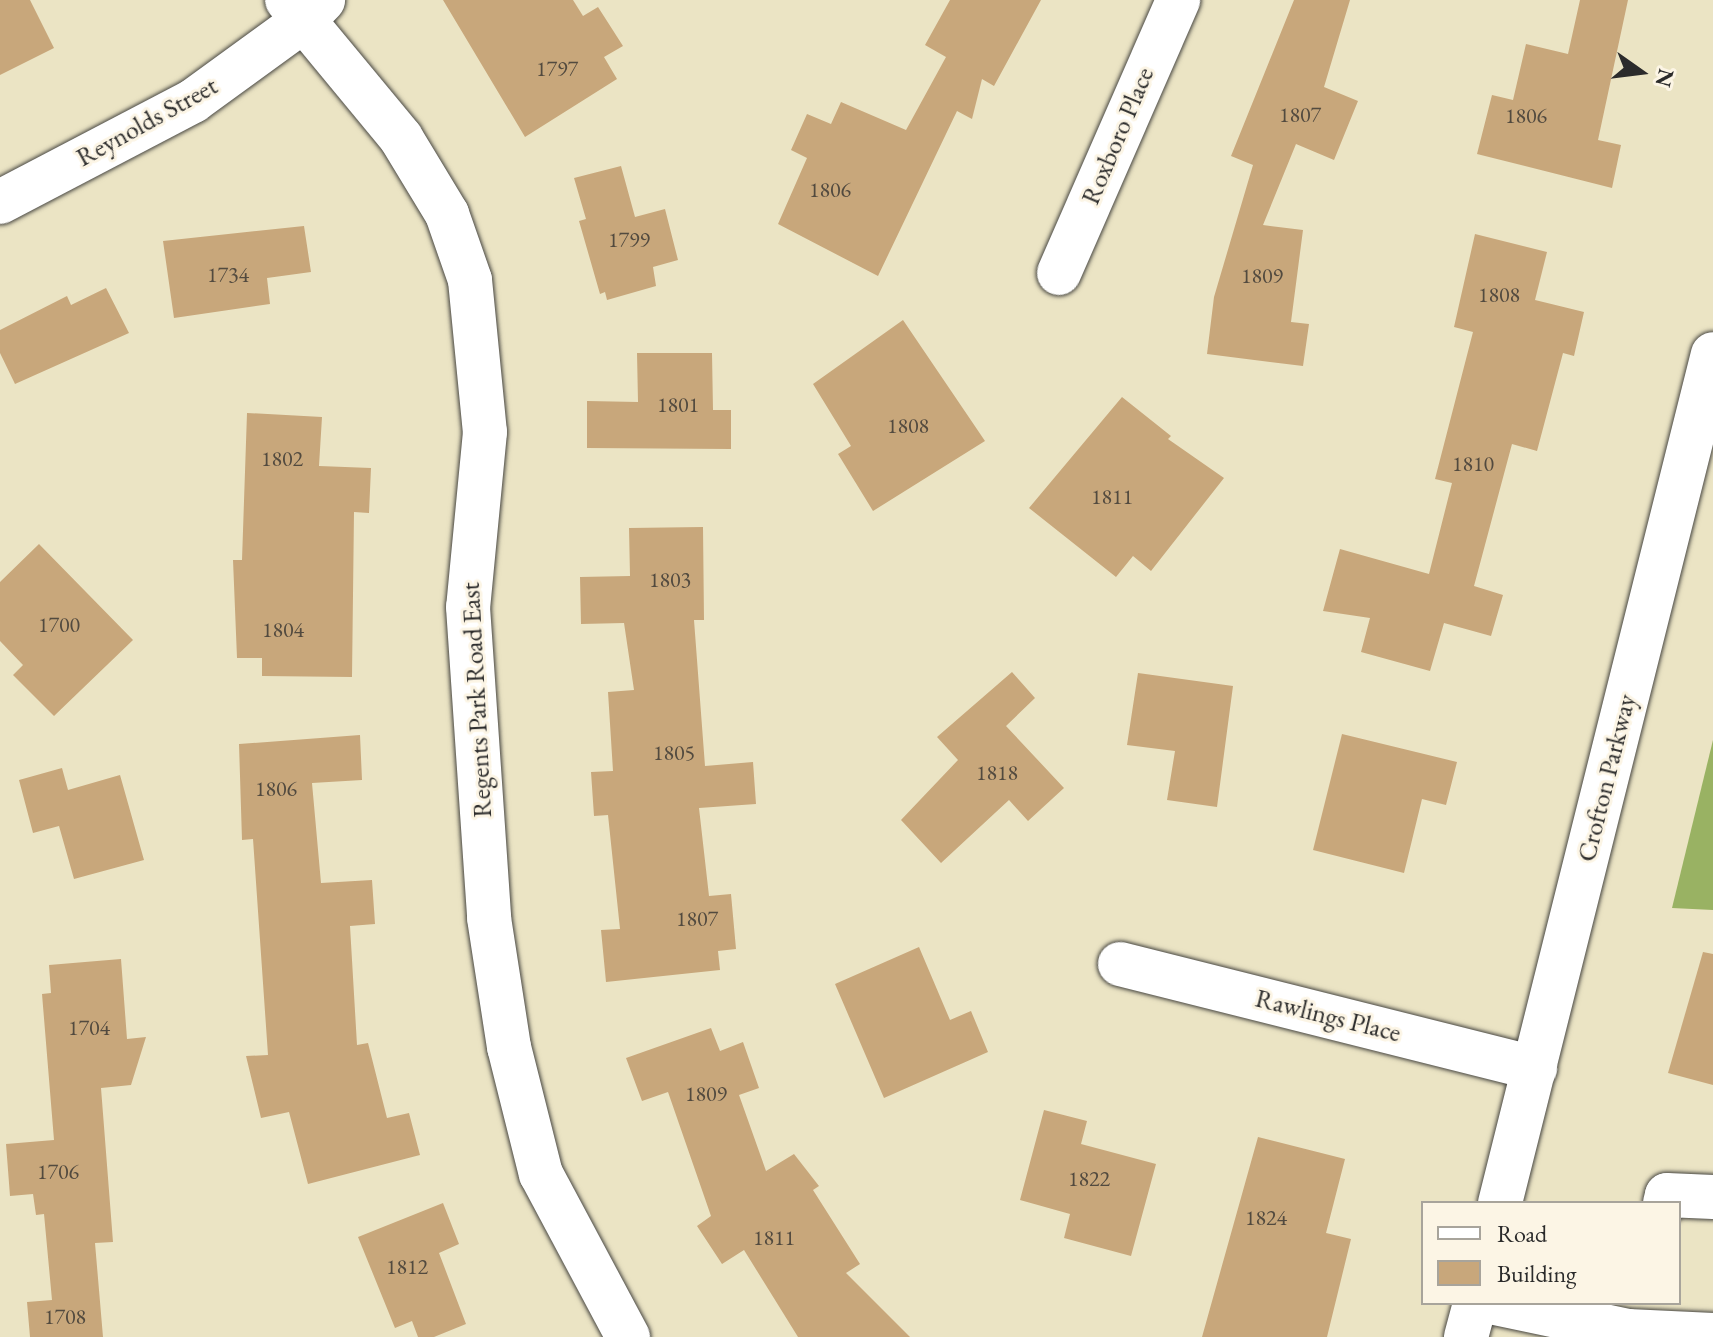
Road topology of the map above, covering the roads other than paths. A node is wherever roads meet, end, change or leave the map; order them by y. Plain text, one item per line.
1 (1178, 0) edge
2 (304, 7) edge
3 (0, 202) edge
4 (1059, 273) dead end
5 (1713, 354) edge
6 (1120, 964) dead end
7 (1535, 1068) junction
8 (1713, 1197) edge
9 (1501, 1201) edge
10 (1666, 1201) edge
11 (1474, 1305) edge
12 (1508, 1305) edge
13 (1630, 1324) edge
14 (1713, 1335) edge
15 (628, 1337) edge
16 (1466, 1337) edge

1 - 4 street, Roxboro Place
2 - 3 street, Reynolds Street
2 - 15 street, Regents Park Road East
5 - 7 street, Crofton Parkway
6 - 7 street, Rawlings Place
7 - 9 street, Crofton Parkway
8 - 10 street
11 - 16 street
12 - 13 street
13 - 14 street

